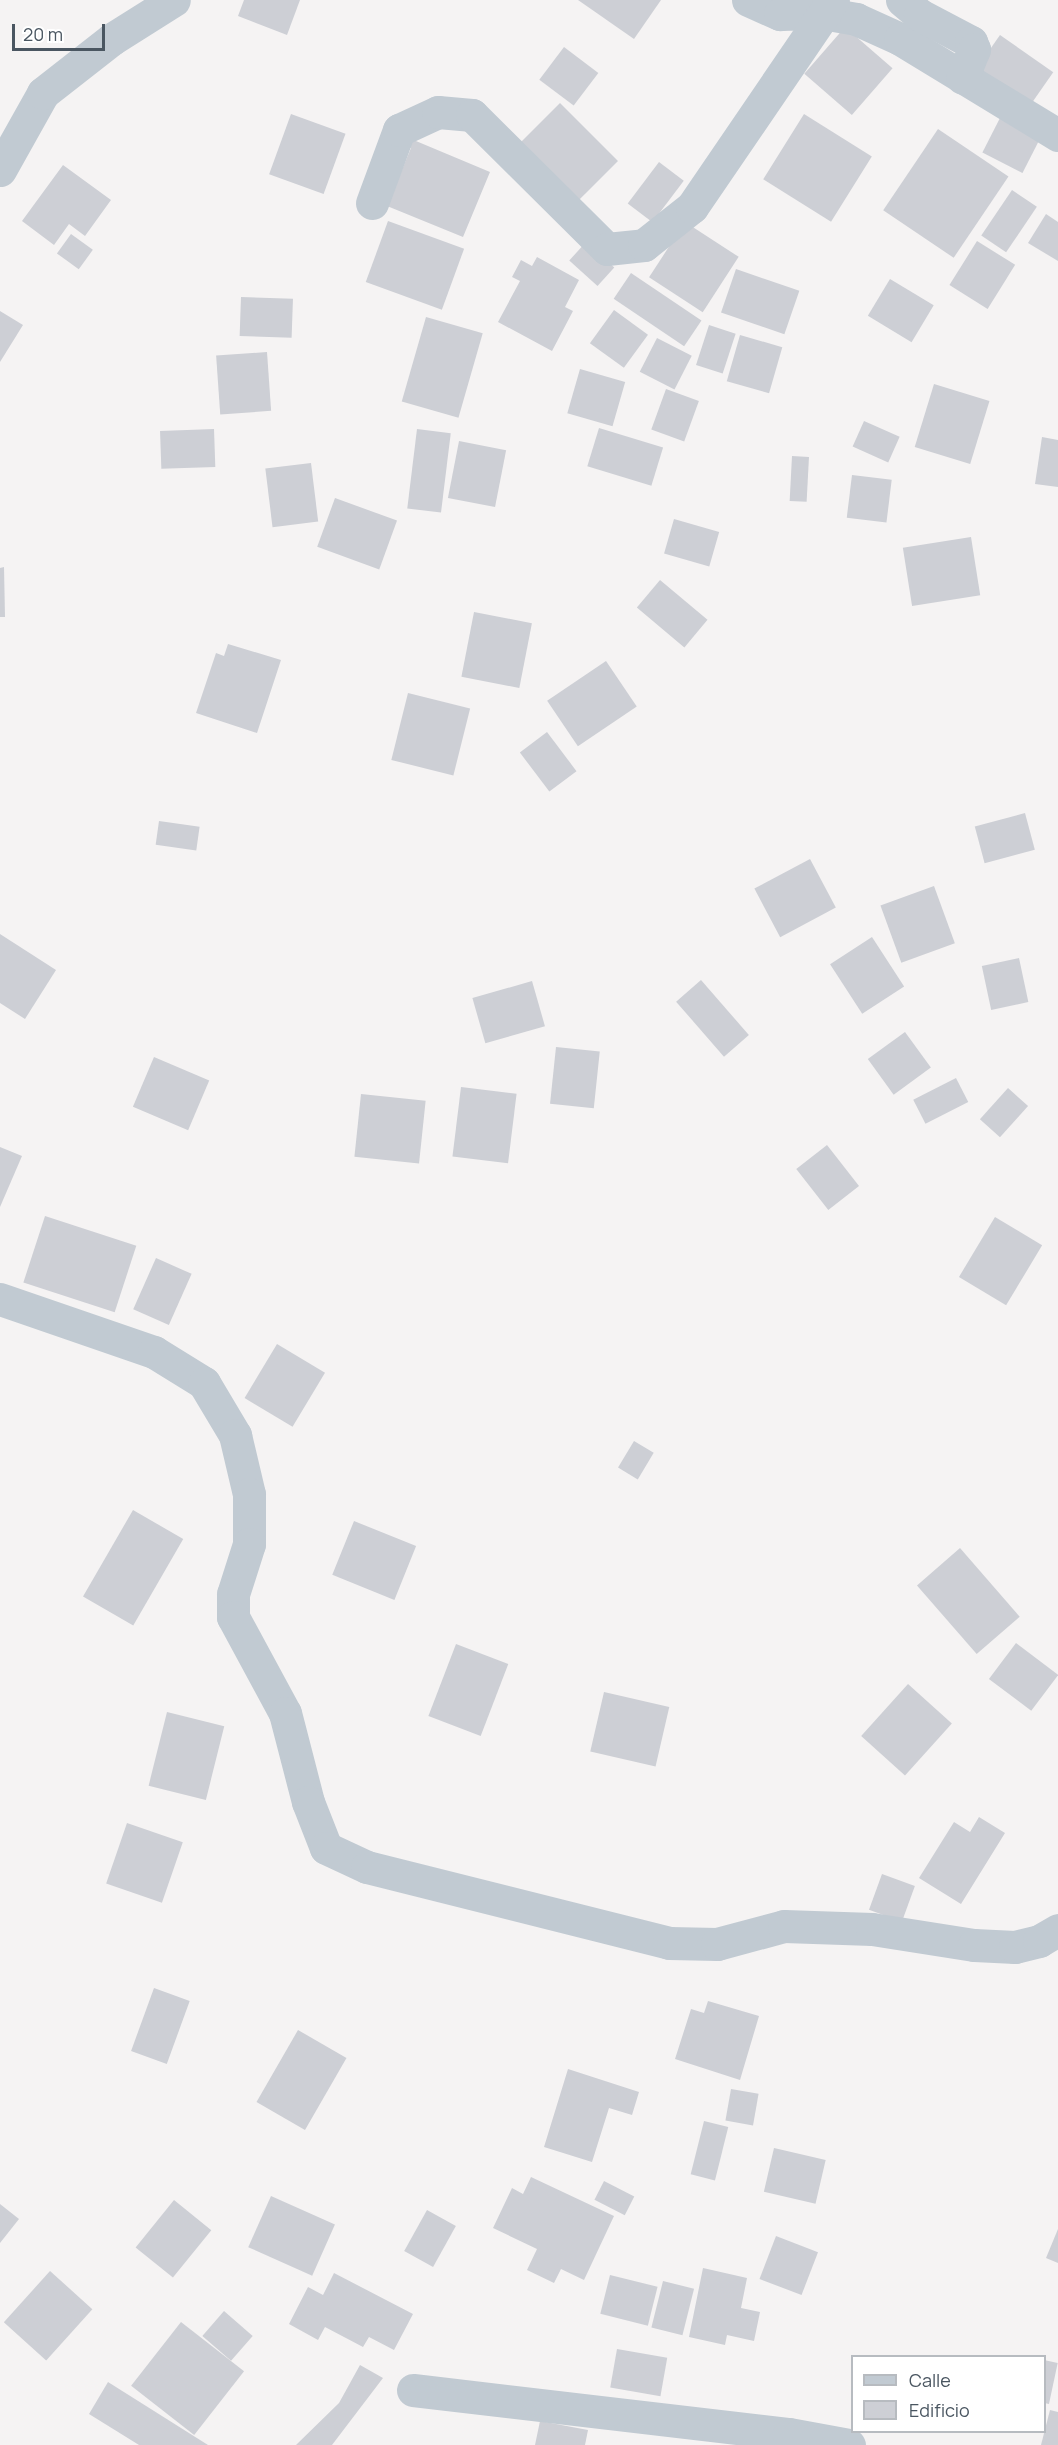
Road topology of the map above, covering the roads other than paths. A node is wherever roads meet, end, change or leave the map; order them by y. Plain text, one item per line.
1 (174, 0) edge
2 (748, 0) edge
3 (902, 0) edge
4 (827, 7) edge
5 (962, 78) junction
6 (1058, 135) edge
7 (0, 170) edge
8 (372, 203) dead end
9 (0, 1299) edge
10 (1058, 1930) edge
11 (413, 2390) dead end
12 (849, 2445) edge

1 - 7 street
2 - 4 street
3 - 5 street
4 - 5 street
4 - 8 street
5 - 6 street
9 - 10 street
11 - 12 street

